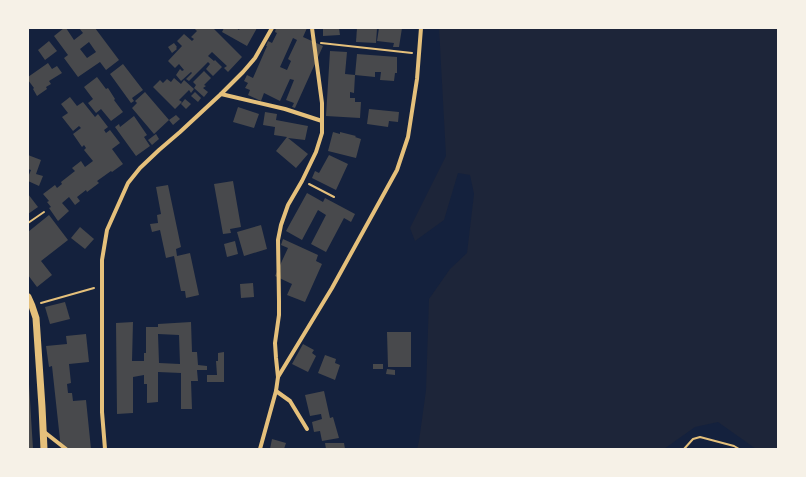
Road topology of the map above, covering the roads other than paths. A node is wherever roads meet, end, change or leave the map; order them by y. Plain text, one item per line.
1 (272, 28) edge
2 (312, 28) edge
3 (422, 28) edge
4 (221, 94) junction
5 (322, 121) junction
6 (28, 298) edge
7 (278, 377) junction
8 (276, 391) junction
9 (307, 429) dead end
10 (43, 432) junction
11 (44, 449) edge
12 (66, 449) edge
13 (105, 449) edge
14 (260, 449) edge

1 - 4 street
2 - 5 street
3 - 7 street
4 - 5 street
4 - 13 street
5 - 7 street
6 - 10 street
7 - 8 street
8 - 9 street
8 - 14 street
10 - 11 street
10 - 12 street

